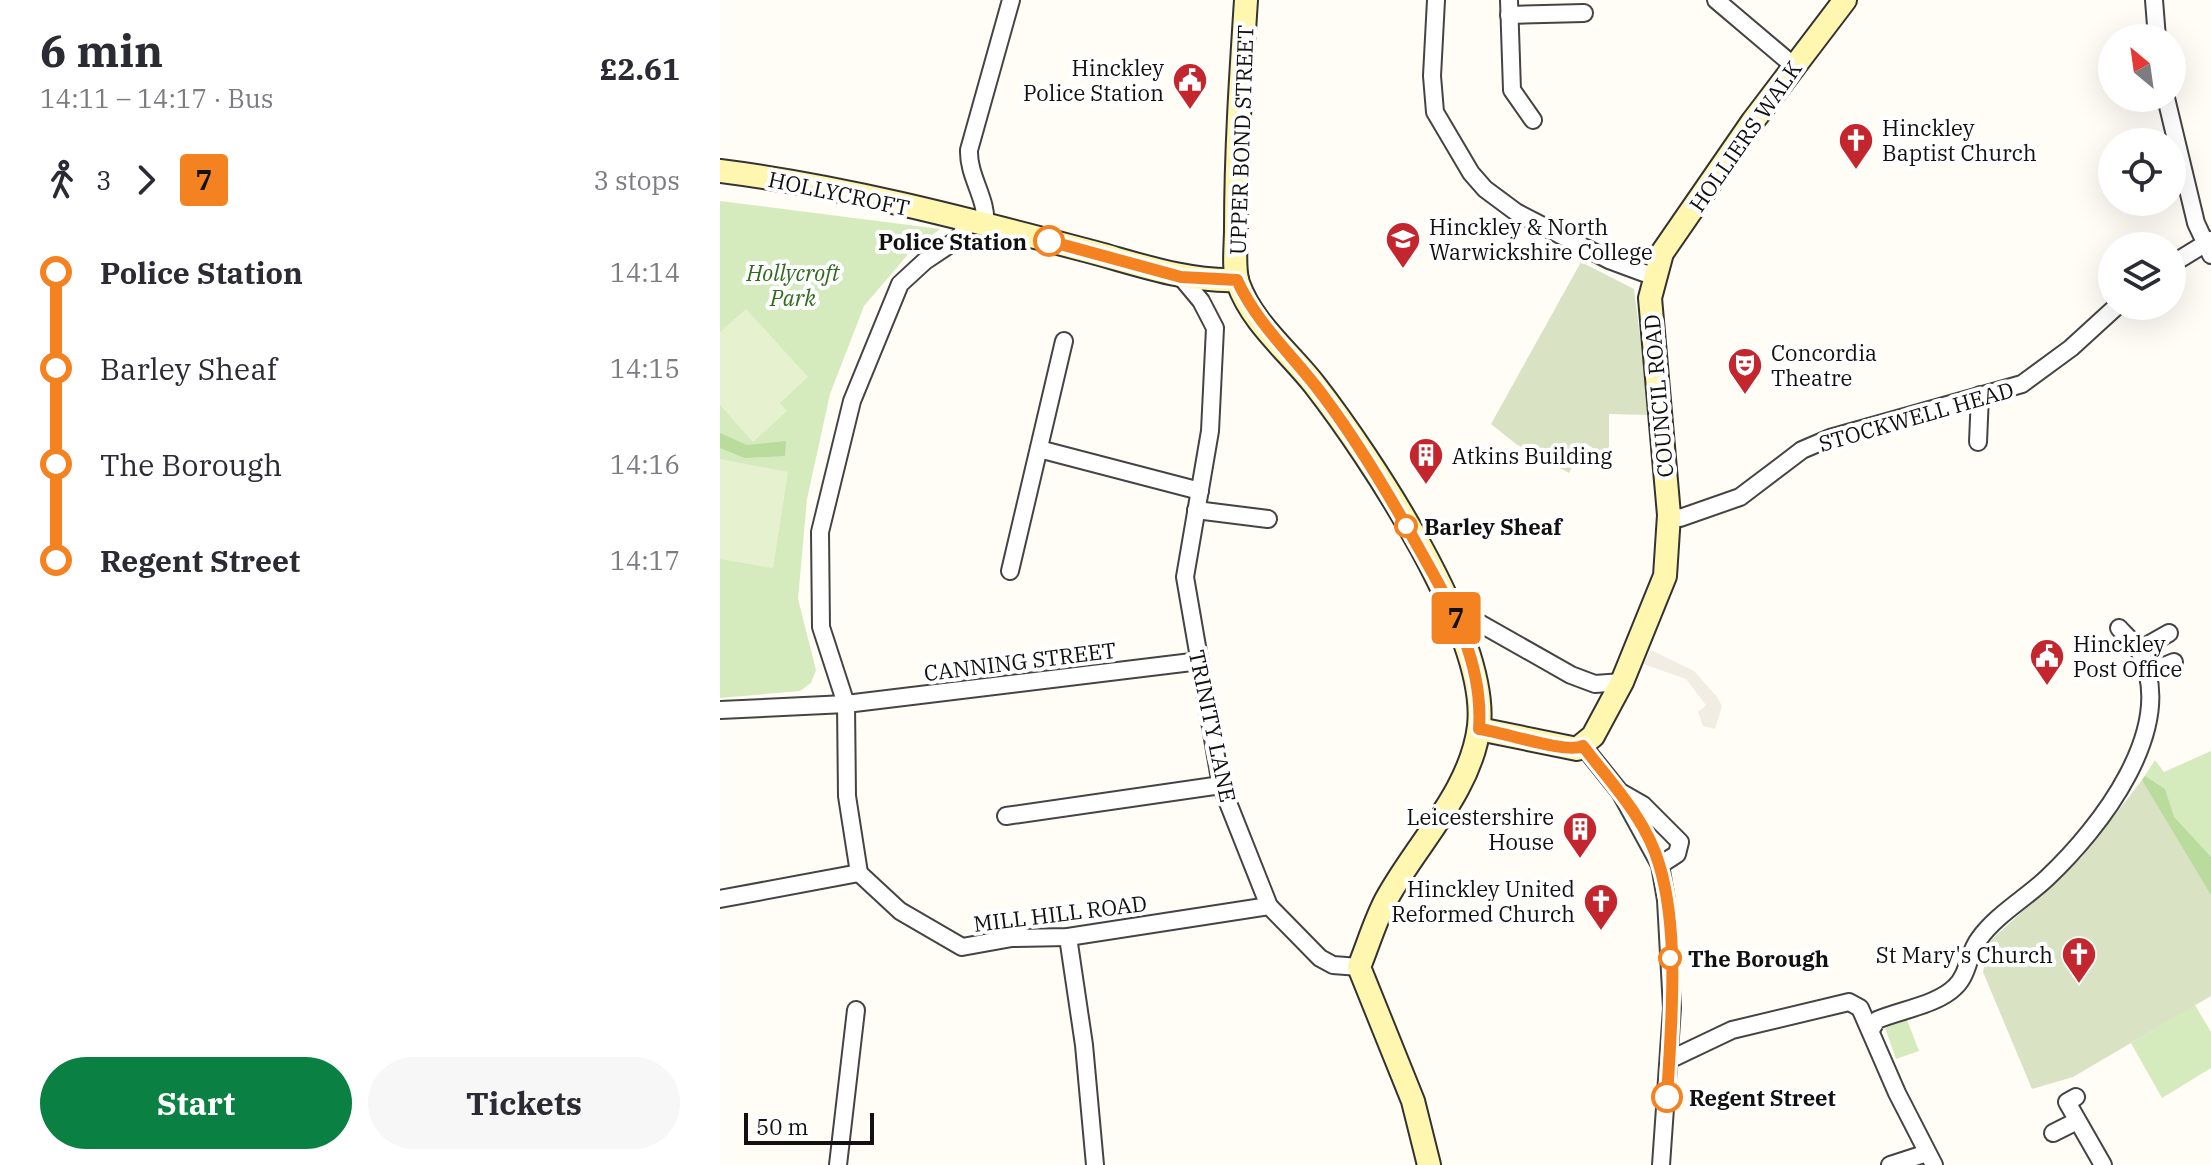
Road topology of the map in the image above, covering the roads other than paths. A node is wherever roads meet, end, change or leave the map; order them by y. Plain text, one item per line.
1 (1011, 0) edge
2 (1246, 0) edge
3 (1436, 0) edge
4 (1716, 0) edge
5 (1845, 0) edge
6 (2154, 0) edge
7 (1509, 8) edge
8 (1584, 13) dead end
9 (2156, 24) edge
10 (1794, 66) junction
11 (2169, 112) edge
12 (1533, 120) dead end
13 (720, 171) edge
14 (977, 224) junction
15 (2208, 246) edge
16 (2186, 257) edge
17 (1181, 277) junction
18 (1655, 277) junction
19 (1237, 280) junction
20 (2102, 320) edge
21 (1064, 341) dead end
22 (1980, 395) junction
23 (1978, 442) dead end
24 (1039, 449) junction
25 (1200, 491) junction
26 (1196, 510) junction
27 (1669, 515) junction
28 (1268, 519) dead end
29 (1010, 571) dead end
30 (1451, 607) junction
31 (2119, 628) dead end
32 (2169, 633) dead end
33 (2139, 650) junction
34 (1200, 661) junction
35 (2174, 662) dead end
36 (2147, 673) junction
37 (1622, 682) junction
38 (846, 704) junction
39 (720, 710) edge
40 (1479, 729) junction
41 (1583, 746) junction
42 (1221, 785) junction
43 (1620, 792) junction
44 (1006, 816) dead end
45 (1660, 865) junction
46 (859, 873) junction
47 (720, 899) edge
48 (1269, 906) junction
49 (1068, 937) junction
50 (1359, 967) junction
51 (856, 1010) dead end
52 (1871, 1030) junction
53 (1669, 1060) junction
54 (2076, 1097) dead end
55 (2077, 1121) junction
56 (2053, 1133) dead end
57 (1930, 1159) edge
58 (838, 1165) edge
59 (1095, 1165) edge
60 (1429, 1165) edge
61 (1661, 1165) edge
62 (1890, 1165) edge
63 (2103, 1165) edge

1 - 14 street
2 - 19 main road, UPPER BOND STREET
3 - 18 street
4 - 10 street
5 - 10 main road, HOLLIERS WALK
6 - 9 street
7 - 8 street
7 - 12 street
10 - 18 main road, HOLLIERS WALK
11 - 15 street
13 - 14 main road, HOLLYCROFT
14 - 17 main road, HOLLYCROFT
14 - 38 street
15 - 16 street
17 - 19 main road, HOLLYCROFT
17 - 25 street, TRINITY LANE
18 - 27 main road, COUNCIL ROAD
19 - 30 main road
20 - 22 street, STOCKWELL HEAD
21 - 24 street
22 - 23 street
22 - 27 street, STOCKWELL HEAD
24 - 25 street
24 - 29 street
25 - 26 street, TRINITY LANE
26 - 28 street
26 - 34 street, TRINITY LANE
27 - 37 main road
30 - 37 street
30 - 40 main road
31 - 33 street
32 - 33 street
33 - 36 street
34 - 38 street, CANNING STREET
34 - 42 street, TRINITY LANE
35 - 36 street
36 - 52 street
37 - 41 main road
38 - 39 street, CANNING STREET
38 - 46 street
40 - 41 main road
40 - 50 main road
41 - 43 street
42 - 44 street
42 - 48 street, TRINITY LANE
43 - 45 street
43 - 45 street
45 - 53 street
46 - 47 street
46 - 49 street, MILL HILL ROAD
48 - 49 street, MILL HILL ROAD
48 - 50 street, TRINITY LANE
49 - 59 street
50 - 60 main road
51 - 58 street
52 - 53 street
52 - 57 street
53 - 61 street
54 - 55 street
55 - 56 street
55 - 63 street
57 - 62 street

